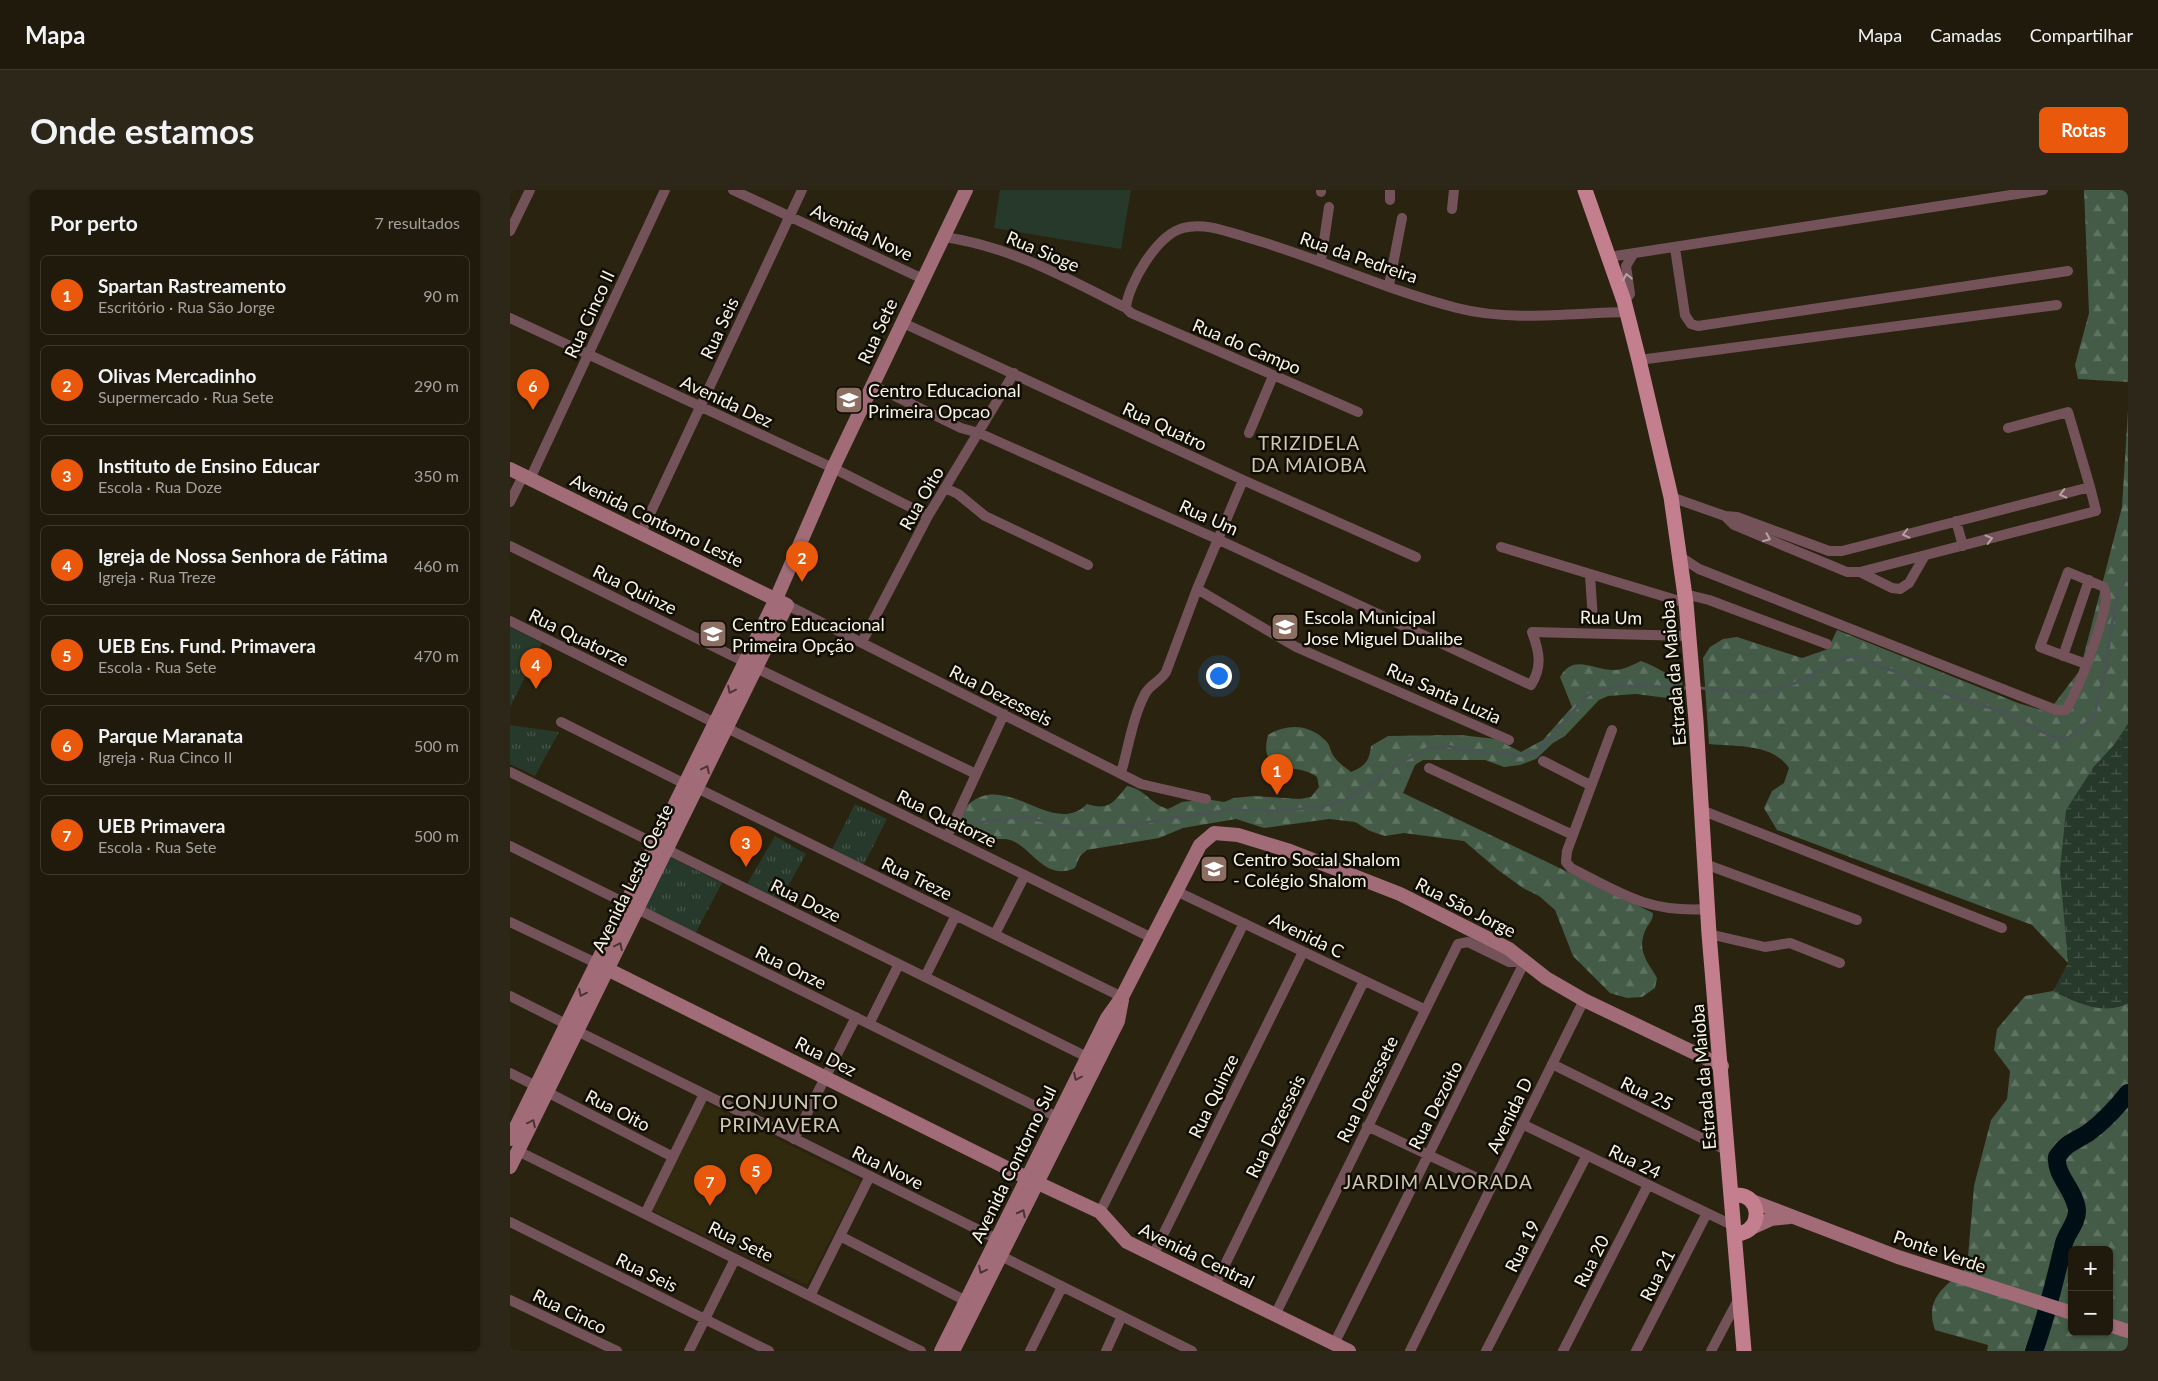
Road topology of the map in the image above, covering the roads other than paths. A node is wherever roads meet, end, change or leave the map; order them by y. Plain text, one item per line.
1 (530, 190) edge
2 (664, 190) edge
3 (733, 190) edge
4 (802, 190) edge
5 (966, 190) edge
6 (1454, 190) edge
7 (1585, 190) edge
8 (2043, 190) edge
9 (1329, 207) dead end
10 (1452, 209) dead end
11 (790, 216) junction
12 (1402, 218) dead end
13 (510, 231) edge
14 (944, 237) junction
15 (1675, 248) junction
16 (1634, 253) junction
17 (1609, 257) junction
18 (1321, 261) junction
19 (2068, 271) dead end
20 (923, 279) junction
21 (1388, 285) junction
22 (2057, 304) dead end
23 (1626, 306) junction
24 (1126, 308) junction
25 (510, 318) edge
26 (901, 322) junction
27 (588, 354) junction
28 (1639, 360) junction
29 (1014, 373) junction
30 (1273, 376) junction
31 (872, 385) junction
32 (700, 406) junction
33 (1358, 412) dead end
34 (2008, 428) dead end
35 (978, 433) junction
36 (1249, 433) dead end
37 (833, 468) junction
38 (510, 469) edge
39 (527, 478) junction
40 (1243, 480) junction
41 (2090, 487) junction
42 (945, 488) junction
43 (1671, 497) junction
44 (510, 502) edge
45 (928, 516) junction
46 (1725, 516) junction
47 (1956, 522) junction
48 (641, 533) junction
49 (1217, 539) junction
50 (510, 546) edge
51 (1963, 546) junction
52 (1501, 547) dead end
53 (1829, 551) junction
54 (1416, 556) dead end
55 (1679, 556) junction
56 (1924, 557) junction
57 (1826, 562) junction
58 (1088, 565) dead end
59 (1860, 572) junction
60 (1590, 576) junction
61 (2089, 580) junction
62 (1197, 588) junction
63 (1686, 599) junction
64 (781, 602) junction
65 (1593, 620) dead end
66 (510, 621) edge
67 (1689, 636) junction
68 (862, 642) junction
69 (1827, 644) dead end
70 (2063, 656) junction
71 (2086, 664) junction
72 (751, 665) junction
73 (1004, 714) junction
74 (561, 722) dead end
75 (721, 725) junction
76 (1612, 730) dead end
77 (1509, 740) dead end
78 (1542, 761) dead end
79 (1429, 768) dead end
80 (510, 772) edge
81 (1121, 773) junction
82 (976, 774) junction
83 (1590, 785) junction
84 (691, 786) junction
85 (1206, 799) dead end
86 (1702, 810) junction
87 (1573, 835) junction
88 (947, 836) junction
89 (510, 846) edge
90 (661, 847) junction
91 (1705, 864) junction
92 (1024, 875) junction
93 (1176, 891) junction
94 (632, 905) junction
95 (1708, 909) junction
96 (956, 915) junction
97 (1857, 920) dead end
98 (510, 922) edge
99 (1244, 923) junction
100 (2002, 928) dead end
101 (995, 934) junction
102 (1709, 934) junction
103 (1152, 938) junction
104 (1303, 952) junction
105 (1525, 961) junction
106 (1840, 963) dead end
107 (899, 964) junction
108 (602, 966) junction
109 (925, 977) junction
110 (1364, 981) junction
111 (510, 996) edge
112 (1122, 997) junction
113 (1584, 1000) junction
114 (1424, 1009) junction
115 (856, 1017) junction
116 (869, 1024) junction
117 (572, 1028) junction
118 (1087, 1057) junction
119 (1552, 1064) junction
120 (1722, 1066) junction
121 (510, 1073) edge
122 (825, 1077) junction
123 (541, 1089) junction
124 (704, 1094) junction
125 (1057, 1117) junction
126 (1522, 1124) junction
127 (1367, 1126) junction
128 (510, 1139) edge
129 (794, 1139) junction
130 (518, 1151) junction
131 (1428, 1155) junction
132 (1587, 1155) junction
133 (673, 1157) junction
134 (1728, 1158) junction
135 (510, 1167) edge
136 (870, 1176) junction
137 (1032, 1180) junction
138 (1648, 1185) junction
139 (1492, 1186) junction
140 (1743, 1199) junction
141 (1100, 1212) junction
142 (1706, 1213) junction
143 (645, 1214) junction
144 (1799, 1218) junction
145 (510, 1222) edge
146 (1742, 1229) junction
147 (840, 1236) junction
148 (997, 1239) junction
149 (1153, 1255) junction
150 (1001, 1256) junction
151 (735, 1259) junction
152 (1215, 1285) junction
153 (1062, 1287) junction
154 (810, 1296) junction
155 (1740, 1297) junction
156 (510, 1300) edge
157 (966, 1301) junction
158 (2068, 1313) edge
159 (1275, 1315) junction
160 (1122, 1316) junction
161 (705, 1319) junction
162 (2113, 1326) edge
163 (2128, 1331) edge
164 (1334, 1344) junction
165 (1185, 1349) edge
166 (617, 1351) edge
167 (689, 1351) edge
168 (769, 1351) edge
169 (921, 1351) edge
170 (942, 1351) edge
171 (953, 1351) edge
172 (1030, 1351) edge
173 (1106, 1351) edge
174 (1349, 1351) edge
175 (1410, 1351) edge
176 (1486, 1351) edge
177 (1563, 1351) edge
178 (1636, 1351) edge
179 (1711, 1351) edge
180 (1744, 1351) edge

1 - 13 street
2 - 27 street, Rua Cinco II
3 - 11 street, Avenida Nove
4 - 11 street, Rua Seis
5 - 14 street, Rua Sete
6 - 10 street
7 - 17 main road, Estrada da Maioba
8 - 15 street
9 - 18 street
11 - 20 street, Avenida Nove
11 - 32 street, Rua Seis
12 - 21 street
14 - 20 street, Rua Sete
14 - 24 street, Rua Sioge
15 - 16 street
15 - 19 street
16 - 17 street
23 -> 16 street
17 - 23 main road, Estrada da Maioba
18 - 21 street, Rua da Pedreira
18 - 24 street, Rua da Pedreira
20 - 26 street, Rua Sete
21 - 23 street, Rua da Pedreira
22 - 28 street
23 - 28 main road, Estrada da Maioba
24 - 30 street, Rua do Campo
25 - 27 street, Avenida Dez
26 - 29 street, Rua Quatro
26 - 31 street, Rua Sete
27 - 32 street, Avenida Dez
27 - 39 street, Rua Cinco II
28 - 43 main road, Estrada da Maioba
29 - 35 street, Rua Oito
29 - 40 street, Rua Quatro
30 - 33 street, Rua do Campo
30 - 36 street
31 - 35 street, Rua Um
31 - 37 street, Rua Sete
32 - 37 street, Avenida Dez
32 - 48 street, Rua Seis
34 - 41 street
35 - 42 street, Rua Oito
35 - 49 street, Rua Um
37 - 45 street, Avenida Dez
37 - 64 street, Rua Sete
38 - 39 street, Avenida Contorno Leste
39 - 44 street, Rua Cinco II
39 - 48 street, Avenida Contorno Leste
40 - 49 street
40 - 54 street, Rua Quatro
41 -> 47 street
51 -> 41 street
42 - 45 street, Rua Oito
42 - 58 street
43 - 46 street
43 - 55 main road, Estrada da Maioba
45 - 68 street, Rua Oito
46 - 53 street
46 -> 57 street
47 - 51 street
47 -> 53 street
48 - 64 street, Avenida Contorno Leste
49 - 62 street
49 - 67 street, Rua Um
50 - 72 street, Rua Quinze
51 - 56 street
52 - 60 street
53 - 57 street
55 - 63 main road, Estrada da Maioba
55 - 71 street
56 - 59 street
56 - 59 street
57 - 59 street
60 - 63 street
60 - 65 street
61 - 70 street
61 - 70 street
61 - 71 street
62 - 77 street, Rua Santa Luzia
62 - 81 street
63 - 67 main road, Estrada da Maioba
63 - 69 street
64 - 68 street, Rua Dezesseis
64 - 72 street, Avenida Leste Oeste
66 - 75 street, Rua Quatorze
67 - 86 main road, Estrada da Maioba
68 - 73 street, Rua Dezesseis
70 - 71 street
72 - 75 street, Avenida Leste Oeste
72 - 82 street, Rua Quinze
73 - 81 street, Rua Dezesseis
73 - 82 street
74 - 84 street, Rua Treze
75 - 84 street, Avenida Leste Oeste
75 - 88 street, Rua Quatorze
76 - 83 street
78 - 83 street
79 - 87 street
80 - 90 street, Rua Doze
81 - 85 street, Rua Dezesseis
82 - 88 street
83 - 87 street
84 - 90 street, Avenida Leste Oeste
84 - 96 street, Rua Treze
86 - 91 main road, Estrada da Maioba
86 - 100 street
87 - 95 street
88 - 92 street, Rua Quatorze
89 - 94 street, Rua Onze
90 - 94 street, Avenida Leste Oeste
90 - 107 street, Rua Doze
91 - 95 main road, Estrada da Maioba
91 - 97 street
92 - 101 street
92 - 103 street, Rua Quatorze
93 - 99 street, Avenida C
93 - 103 street, Avenida Contorno Sul
93 - 105 street, Rua São Jorge
94 - 108 street, Avenida Leste Oeste
94 - 115 street, Rua Onze
95 - 102 main road, Estrada da Maioba
96 - 101 street, Rua Treze
96 - 109 street
98 - 108 street, Rua Dez
99 - 104 street, Avenida C
99 - 141 street
101 - 112 street, Rua Treze
102 - 106 street
102 - 120 main road, Estrada da Maioba
103 - 112 street, Avenida Contorno Sul
104 - 110 street, Avenida C
104 - 149 street, Rua Quinze
105 - 113 street, Rua São Jorge
105 - 114 street, Rua Dezessete
105 - 131 street, Rua Dezoito
107 - 109 street, Rua Doze
107 - 116 street
108 - 117 street, Avenida Leste Oeste
108 - 122 street, Rua Dez
109 - 118 street, Rua Doze
110 - 114 street, Avenida C
110 - 152 street, Rua Dezesseis
111 - 117 street, Rua Nove
112 - 118 street, Avenida Contorno Sul
112 - 137 street, Avenida Contorno Sul
113 - 119 street, Avenida D
113 - 120 street, Rua São Jorge
114 - 127 street, Rua Dezessete
115 - 116 street, Rua Onze
115 - 122 street
116 - 125 street, Rua Onze
117 - 123 street, Avenida Leste Oeste
117 - 124 street, Rua Nove
118 -> 125 street, Avenida Contorno Sul
119 - 126 street, Avenida D
119 - 134 street, Rua 25
120 - 134 main road, Estrada da Maioba
121 - 123 street, Rua Oito
122 - 129 street
122 - 137 street, Rua Dez
123 - 128 street, Avenida Leste Oeste
130 -> 123 street, Avenida Leste Oeste
123 - 133 street, Rua Oito
124 - 129 street, Rua Nove
124 - 133 street
125 - 137 street, Avenida Contorno Sul
126 - 132 street, Rua 24
126 - 139 street, Avenida D
127 - 131 street
127 - 159 street, Rua Dezessete
129 - 136 street, Rua Nove
130 - 135 street, Avenida Leste Oeste
130 - 143 street, Rua Sete
131 - 139 street
131 - 164 street, Rua Dezoito
132 - 138 street, Rua 24
132 - 176 street, Rua 19
133 - 143 street
134 - 140 main road, Estrada da Maioba
136 - 147 street
136 - 148 street, Rua Nove
137 - 141 street, Avenida Central
137 - 148 street, Avenida Contorno Sul
150 -> 137 street, Avenida Contorno Sul
138 - 142 street, Rua 24
138 - 177 street, Rua 20
139 - 175 street, Avenida D
140 - 144 street, Ponte Verde
140 - 146 main road
140 - 146 main road
141 - 149 street, Avenida Central
142 - 146 street, Rua 24
142 - 178 street, Rua 21
143 - 151 street, Rua Sete
144 - 146 street, Ponte Verde
144 - 158 street, Ponte Verde
145 - 161 street, Rua Seis
146 - 155 main road
147 - 154 street
147 - 157 street
148 -> 157 street, Avenida Contorno Sul
149 - 152 street, Avenida Central
150 - 153 street
150 - 171 street, Avenida Contorno Sul
151 - 154 street, Rua Sete
151 - 161 street
152 - 159 street, Avenida Central
153 - 160 street
153 - 172 street
154 - 169 street, Rua Sete
155 - 179 street
155 - 180 main road
156 - 166 street, Rua Cinco
157 - 170 street, Avenida Contorno Sul
159 - 164 street, Avenida Central
160 - 165 street
160 - 173 street
161 - 167 street
161 - 168 street, Rua Seis
162 - 163 street
164 - 174 street, Avenida Central

